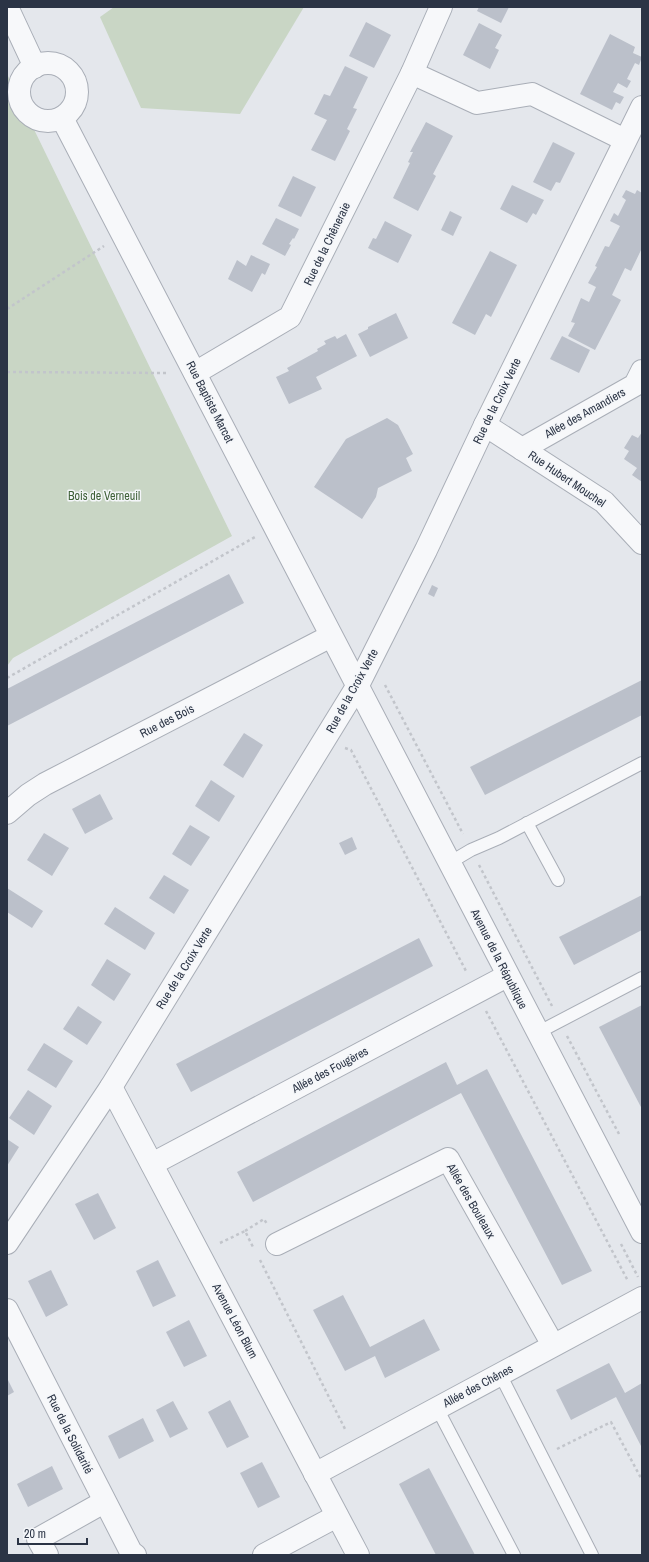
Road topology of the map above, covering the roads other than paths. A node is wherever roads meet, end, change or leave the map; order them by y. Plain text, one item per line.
1 (7, 7) edge
2 (441, 7) edge
3 (35, 67) junction
4 (412, 73) junction
5 (642, 108) edge
6 (62, 118) junction
7 (625, 140) junction
8 (642, 371) edge
9 (195, 373) junction
10 (485, 425) junction
11 (522, 448) junction
12 (642, 543) edge
13 (331, 636) junction
14 (358, 686) junction
15 (642, 763) edge
16 (7, 813) edge
17 (527, 823) junction
18 (449, 863) junction
19 (558, 880) dead end
20 (507, 976) junction
21 (642, 978) edge
22 (537, 1033) junction
23 (111, 1087) junction
24 (152, 1164) junction
25 (642, 1232) edge
26 (7, 1243) edge
27 (277, 1244) dead end
28 (640, 1299) edge
29 (7, 1310) edge
30 (553, 1345) junction
31 (500, 1374) junction
32 (437, 1408) junction
33 (315, 1474) junction
34 (104, 1502) junction
35 (337, 1516) junction
36 (47, 1555) edge
37 (135, 1555) edge
38 (264, 1555) edge
39 (358, 1555) edge
40 (514, 1555) edge
41 (592, 1555) edge

1 - 3 street
2 - 4 street, Rue de la Chêneraie
3 - 6 street
3 - 6 street
4 - 7 street
4 - 9 street, Rue de la Chêneraie
5 - 7 street, Rue de la Croix Verte
6 - 9 street, Rue Baptiste Marcet
7 - 10 street, Rue de la Croix Verte
8 - 11 street, Allée des Amandiers
9 - 13 street, Rue Baptiste Marcet
10 - 11 street, Rue Hubert Mouchel
10 - 14 street, Rue de la Croix Verte
11 - 12 street, Rue Hubert Mouchel
13 - 14 street, Rue Baptiste Marcet
13 - 16 street, Rue des Bois
14 - 18 street, Avenue de la République
14 - 23 street, Rue de la Croix Verte
15 - 17 lane
17 - 18 lane
17 - 19 lane
18 - 20 street, Avenue de la République
20 - 22 street, Avenue de la République
20 - 24 street, Allée des Fougères
21 - 22 lane
22 - 25 street, Avenue de la République
23 - 24 street, Avenue Léon Blum
23 - 26 street, Rue de la Croix Verte
24 - 33 street, Avenue Léon Blum
27 - 30 street, Allée des Bouleaux
28 - 30 street, Allée des Chênes
29 - 34 street, Rue de la Solidarité
30 - 31 street, Allée des Chênes
31 - 32 street, Allée des Chênes
31 - 41 lane
32 - 33 street, Allée des Chênes
32 - 40 lane
33 - 35 street, Avenue Léon Blum
34 - 36 street
34 - 37 street, Rue de la Solidarité
35 - 38 street
35 - 39 street, Avenue Léon Blum

